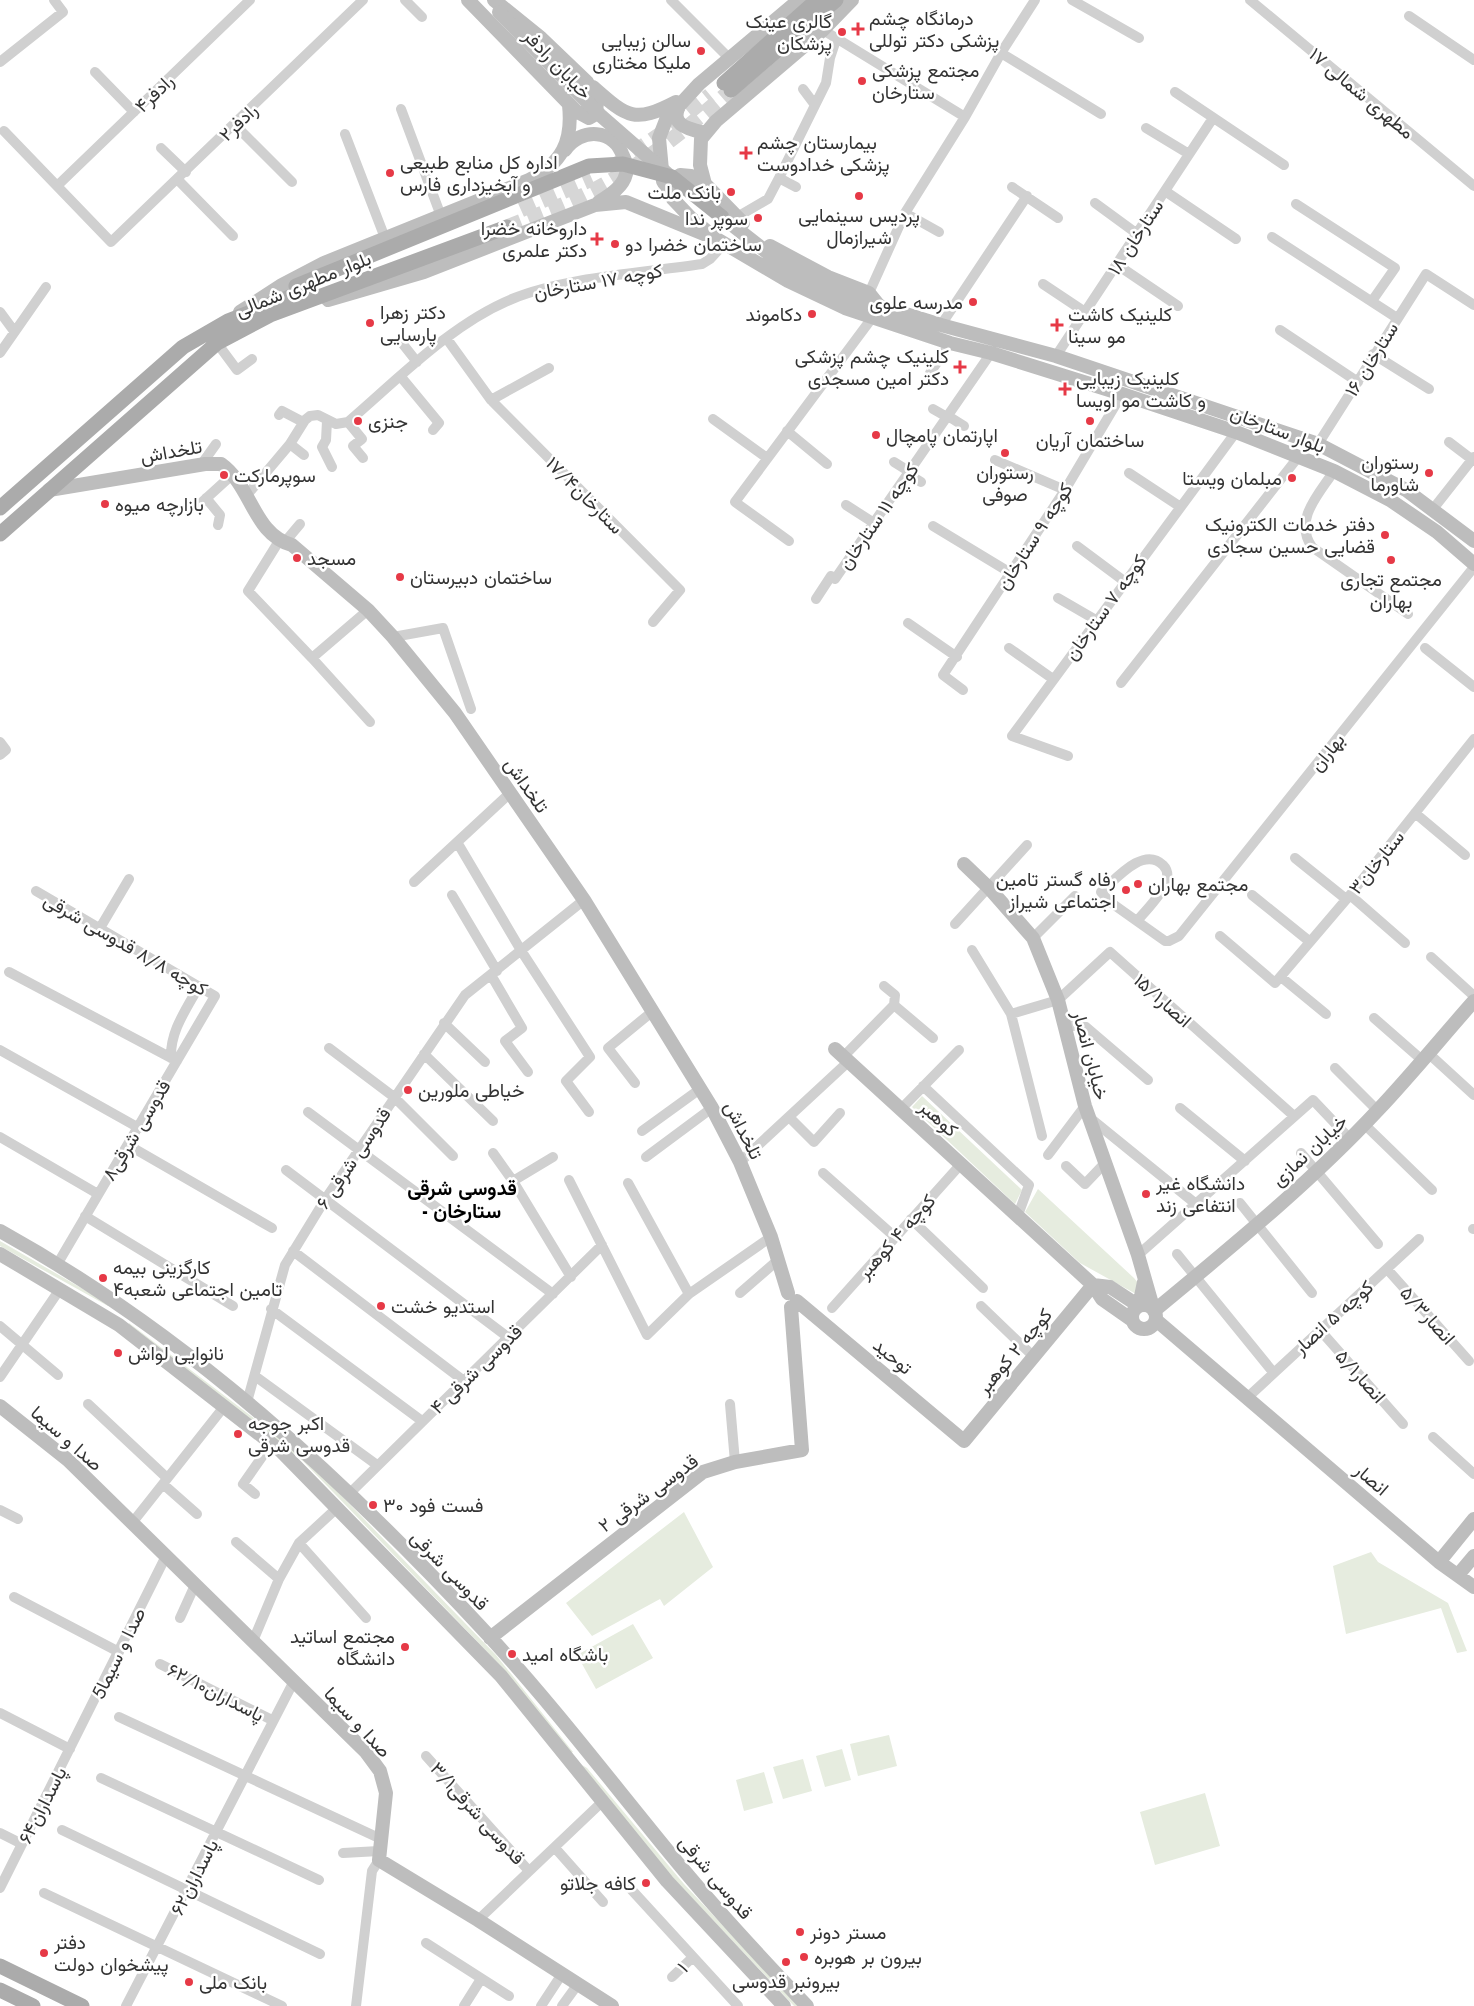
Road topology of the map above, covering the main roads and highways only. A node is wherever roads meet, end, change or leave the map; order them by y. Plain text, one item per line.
1 (468, 0) edge
2 (485, 0) edge
3 (799, 0) edge
4 (817, 0) edge
5 (836, 0) edge
6 (852, 0) edge
7 (497, 6) edge
8 (587, 82) junction
9 (684, 98) junction
10 (569, 105) junction
11 (705, 133) junction
12 (620, 148) junction
13 (557, 160) junction
14 (672, 177) junction
15 (705, 184) junction
16 (677, 202) junction
17 (595, 205) junction
18 (730, 217) junction
19 (720, 241) junction
20 (877, 313) junction
21 (270, 315) junction
22 (228, 321) junction
23 (80, 462) junction
24 (98, 483) junction
25 (49, 490) junction
26 (0, 508) edge
27 (0, 534) edge
28 (1474, 541) edge
29 (1474, 566) edge
30 (964, 864) dead end
31 (1474, 1001) edge
32 (842, 1056) road end
33 (0, 1232) edge
34 (0, 1254) edge
35 (1145, 1278) junction
36 (1093, 1285) junction
37 (792, 1300) junction
38 (121, 1305) junction
39 (1140, 1306) junction
40 (1155, 1316) junction
41 (111, 1320) junction
42 (1132, 1320) junction
43 (0, 1406) edge
44 (964, 1441) joint
45 (1474, 1519) edge
46 (1474, 1556) edge
47 (1439, 1562) junction
48 (1458, 1575) junction
49 (1474, 1587) edge
50 (490, 1638) junction
51 (587, 1749) junction
52 (572, 1762) junction
53 (0, 1966) edge
54 (0, 1990) edge
55 (604, 2004) edge
56 (33, 2006) edge
57 (82, 2006) edge
58 (784, 2006) edge
59 (807, 2006) edge

1 - 10 main road, خیابان رادفر
2 - 7 main road
3 - 9 main road
4 - 5 main road
6 - 11 main road
7 - 8 main road, خیابان رادفر
7 - 14 main road, bridge
8 - 9 main road
8 - 10 main road, خیابان رادفر
8 - 12 main road
9 - 11 main road
9 - 16 main road
10 - 13 main road
11 - 15 main road
12 - 13 main road
12 - 17 main road
13 - 22 main road
14 - 18 main road, bridge
14 - 22 main road, bridge
15 - 16 main road
15 - 18 main road
16 - 19 main road
17 - 19 main road
17 - 21 main road
18 - 20 main road, بلوار ستارخان
18 - 20 main road
19 - 20 main road, بلوار ستارخان
20 - 28 main road, بلوار ستارخان
20 - 29 main road, بلوار ستارخان
21 - 22 main road, بلوار مطهرى شمالى
21 - 23 main road, بلوار مطهرى شمالى
22 - 26 main road, بلوار مطهرى شمالى
23 - 24 main road
23 - 25 main road, بلوار مطهرى شمالى
24 - 25 main road, تلخداش
24 - 37 main road, تلخداش
25 - 27 main road, بلوار مطهرى شمالى
30 - 35 main road, خیابان انصار
31 - 40 main road, خیابان نمازی
32 - 36 main road, کوهبر
33 - 38 main road, قدوسی شرقی
34 - 41 main road, قدوسی شرقی
35 - 39 main road, خیابان انصار
35 - 40 main road, خیابان انصار
36 - 39 main road
36 - 42 main road, کوهبر
36 - 44 main road, کوچه ۲ کوهبر
37 - 44 main road, توحید
37 - 50 main road, قدوسی شرقی ۲
38 - 41 main road
38 - 50 main road, قدوسی شرقی
39 - 40 main road
39 - 42 main road
40 - 42 main road
40 - 47 main road, انصار
41 - 52 main road, قدوسی شرقی
43 - 55 main road, صدا و سیما
45 - 47 main road
46 - 48 main road
47 - 48 main road, انصار
48 - 49 main road, انصار
50 - 51 main road, قدوسی شرقی
51 - 52 main road
51 - 59 main road, قدوسی شرقی
52 - 58 main road, قدوسی شرقی
53 - 57 main road
54 - 56 main road

